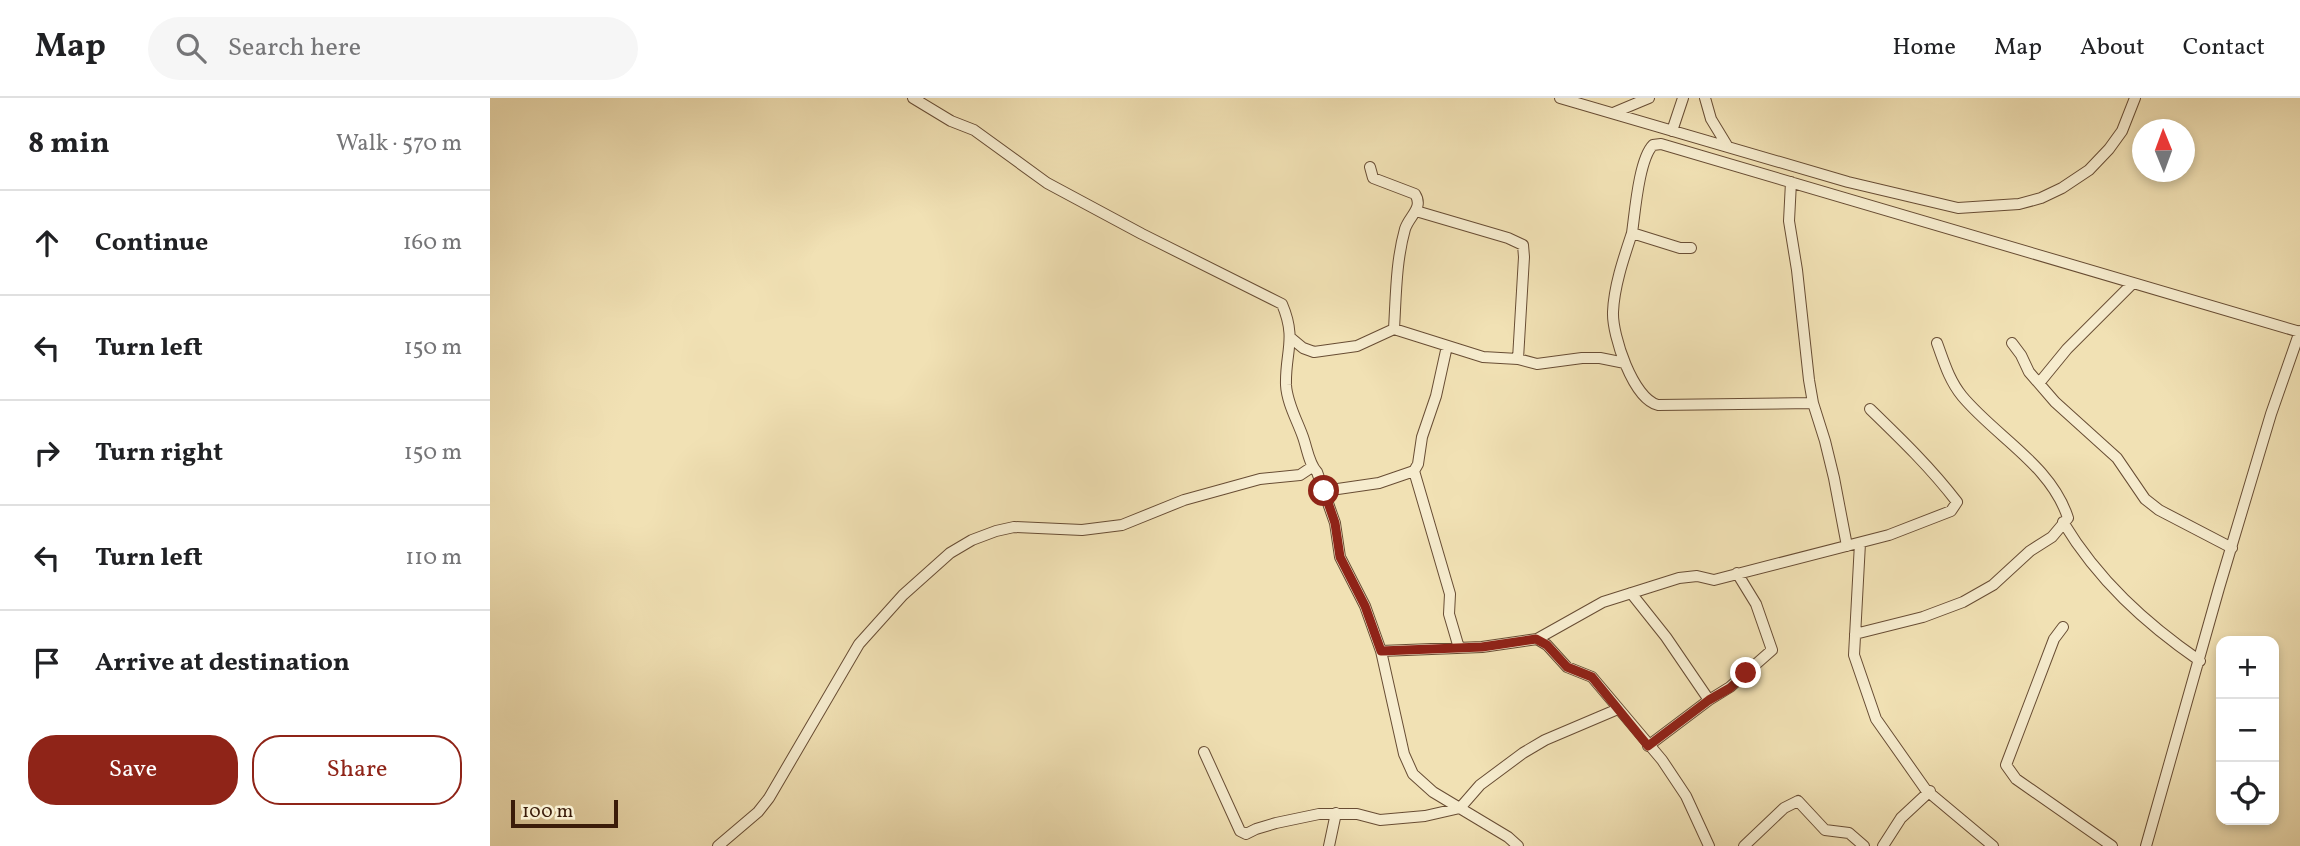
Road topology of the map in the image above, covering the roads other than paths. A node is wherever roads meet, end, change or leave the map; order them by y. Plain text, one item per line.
1 (914, 98) edge
2 (1560, 98) edge
3 (1649, 98) edge
4 (1683, 98) edge
5 (1705, 98) edge
6 (2135, 98) edge
7 (1613, 114) junction
8 (1672, 131) junction
9 (1728, 147) junction
10 (1370, 167) dead end
11 (1791, 182) junction
12 (1416, 211) junction
13 (1632, 233) junction
14 (1691, 248) dead end
15 (2133, 283) junction
16 (1394, 329) junction
17 (2300, 331) edge
18 (1291, 338) junction
19 (1937, 342) dead end
20 (2012, 342) dead end
21 (1447, 346) junction
22 (1518, 359) junction
23 (1625, 363) junction
24 (2040, 382) junction
25 (1813, 403) junction
26 (1870, 409) dead end
27 (1312, 467) junction
28 (1414, 471) junction
29 (1324, 491) junction
30 (2063, 522) junction
31 (1860, 543) junction
32 (1847, 546) junction
33 (2232, 548) junction
34 (1737, 573) junction
35 (1631, 593) junction
36 (2063, 627) dead end
37 (1855, 634) junction
38 (1536, 639) junction
39 (1459, 648) junction
40 (1381, 651) junction
41 (2200, 661) junction
42 (1709, 700) junction
43 (1618, 709) junction
44 (1648, 746) junction
45 (1204, 752) dead end
46 (1930, 791) junction
47 (1460, 808) junction
48 (1336, 813) junction
49 (722, 845) edge
50 (1329, 846) edge
51 (1518, 846) edge
52 (1709, 846) edge
53 (1744, 846) edge
54 (1864, 846) edge
55 (1883, 846) edge
56 (1993, 846) edge
57 (2112, 846) edge
58 (2146, 846) edge

1 - 18 street
2 - 7 street
3 - 7 street
4 - 8 street
5 - 9 street
6 - 9 street
7 - 8 street
8 - 9 street
10 - 12 street
11 - 13 street
11 - 15 street
11 - 25 street
12 - 16 street
12 - 22 street
13 - 14 street
13 - 23 street
15 - 17 street
15 - 24 street
16 - 18 street
16 - 21 street
17 - 33 street
18 - 27 street
19 - 30 street
20 - 24 street
21 - 22 street
21 - 28 street
22 - 23 street
23 - 25 street
24 - 33 street
25 - 32 street
26 - 31 street
27 - 29 street
27 - 49 street
28 - 29 street
28 - 39 street
29 - 40 street
30 - 37 street
30 - 41 street
31 - 32 street
31 - 37 street
32 - 34 street
33 - 41 street
34 - 35 street
34 - 42 street
35 - 38 street
35 - 42 street
36 - 57 street
37 - 46 street
38 - 39 street
38 - 43 street
39 - 40 street
40 - 47 street
41 - 58 street
42 - 44 street
43 - 44 street
43 - 47 street
44 - 52 street
45 - 48 street
46 - 55 street
46 - 56 street
47 - 48 street
47 - 51 street
48 - 50 street
53 - 54 street

